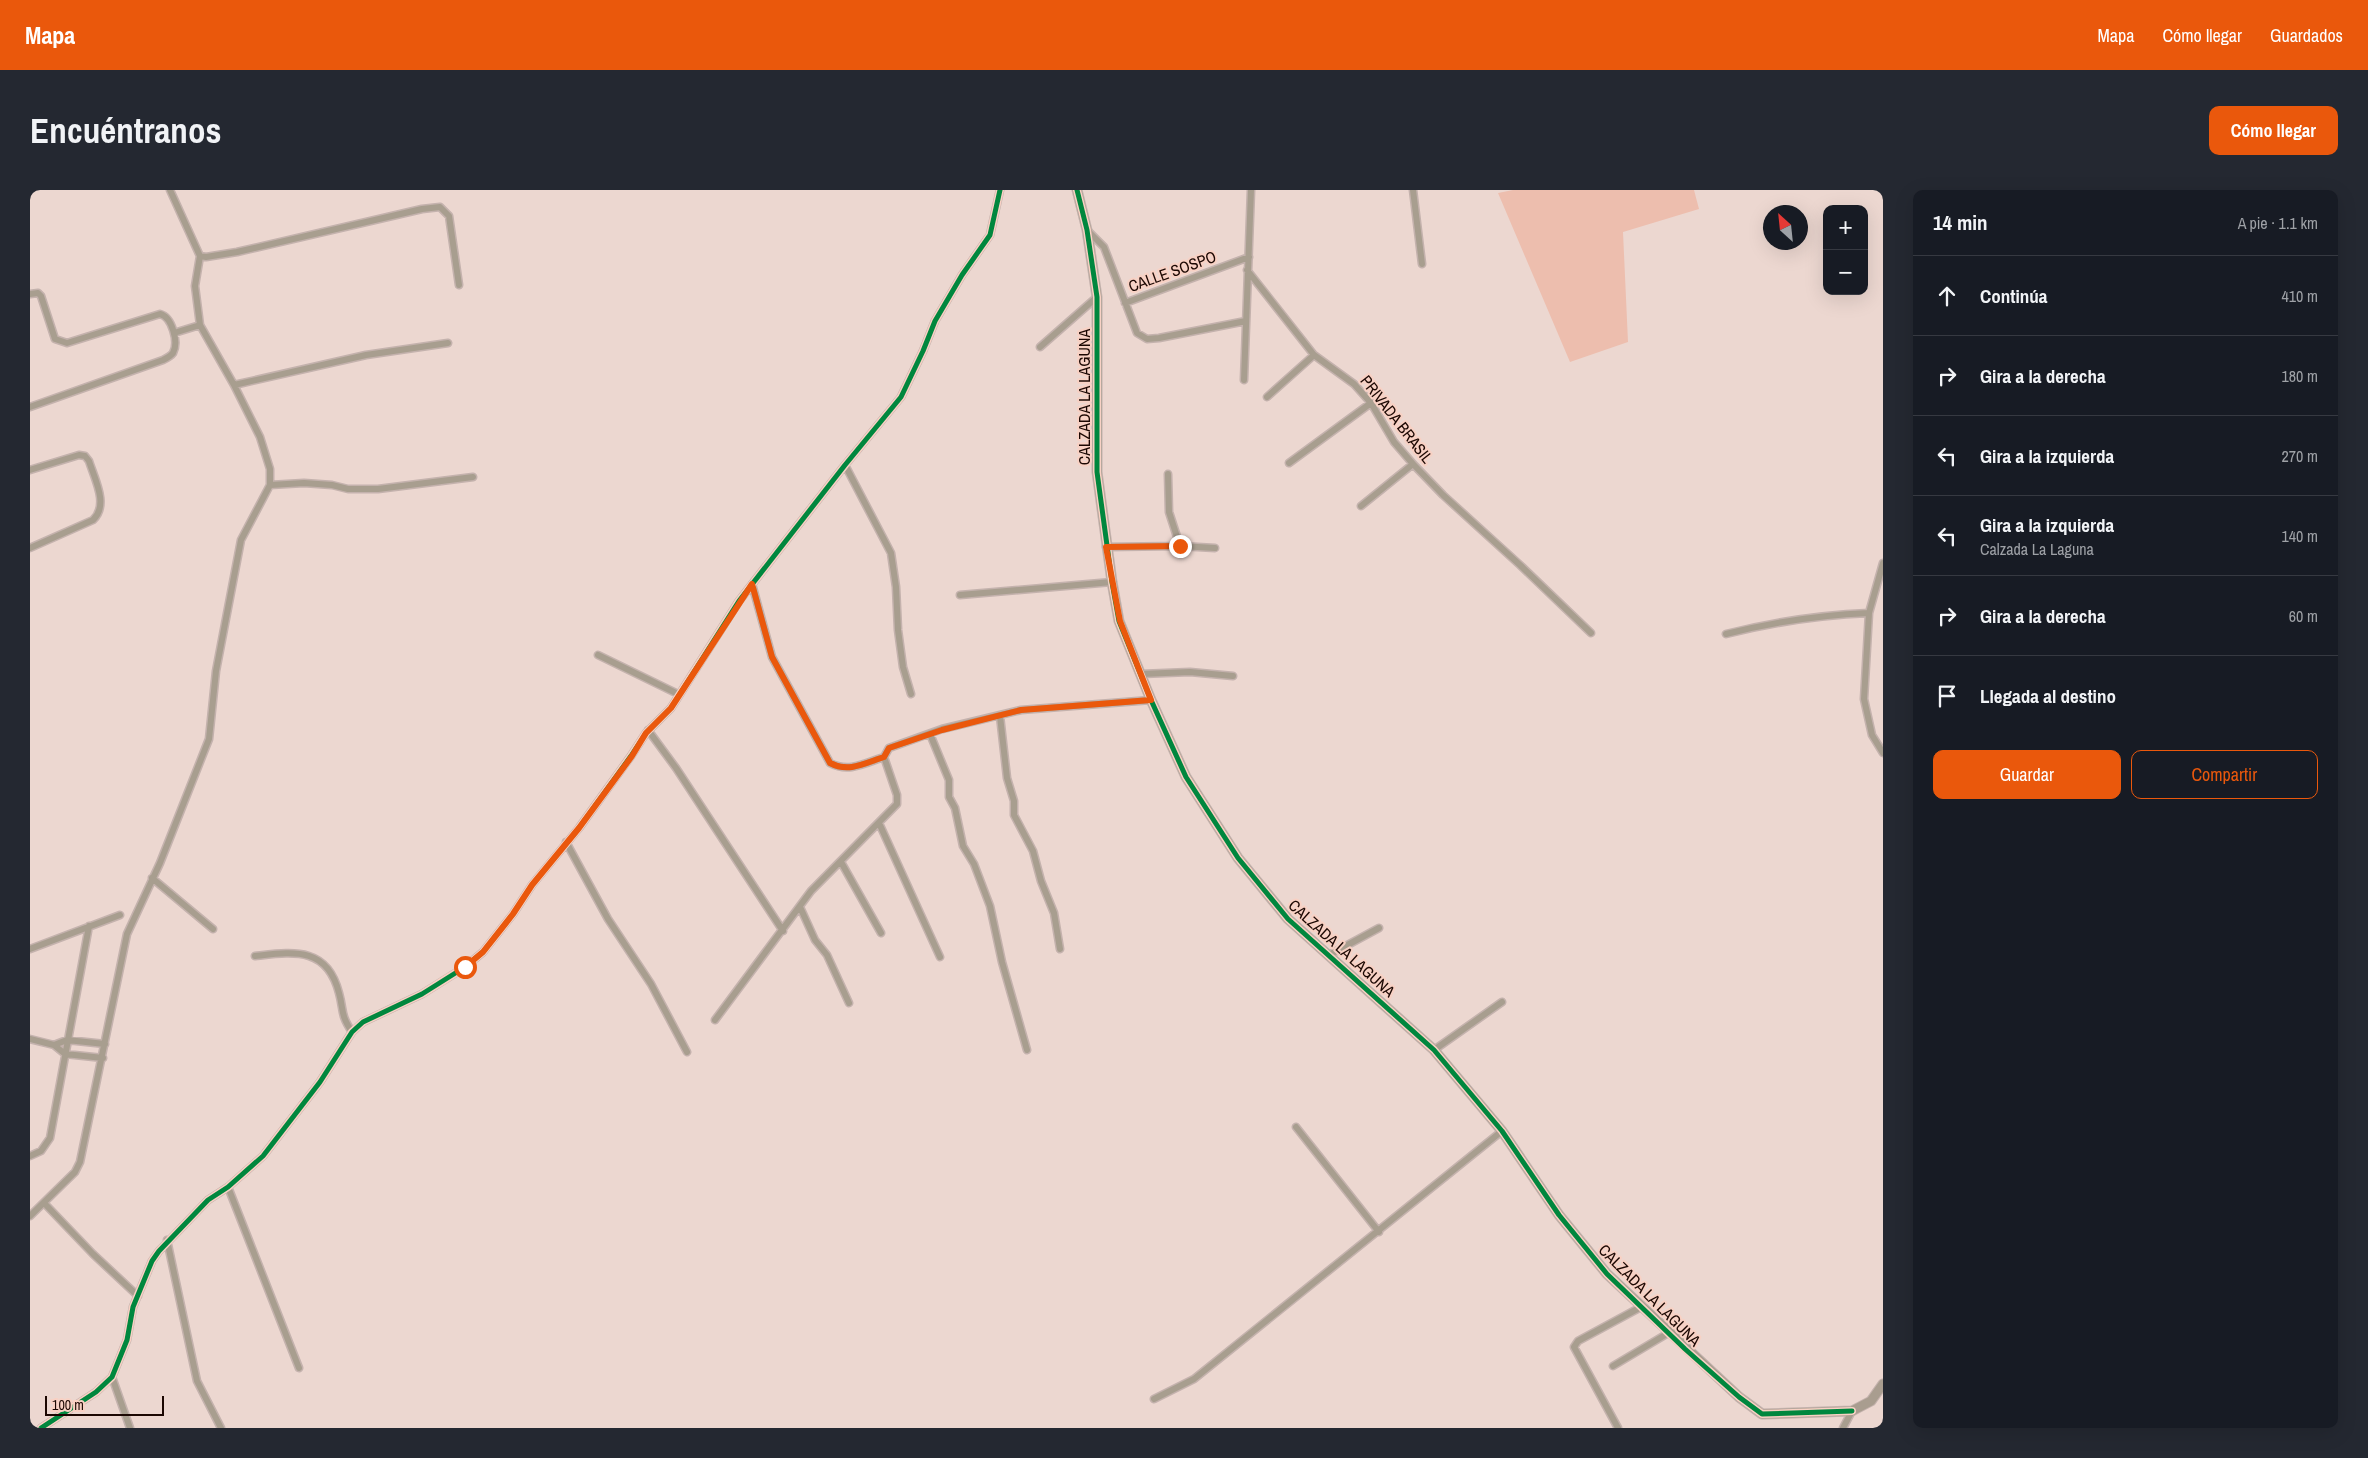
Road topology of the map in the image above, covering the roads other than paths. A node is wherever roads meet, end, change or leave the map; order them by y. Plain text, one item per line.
1 (170, 190) edge
2 (1000, 190) edge
3 (1077, 190) edge
4 (1251, 190) edge
5 (1413, 190) edge
6 (1087, 230) junction
7 (200, 256) junction
8 (1249, 257) junction
9 (1422, 264) dead end
10 (1247, 270) junction
11 (459, 285) dead end
12 (30, 294) edge
13 (1097, 297) junction
14 (1126, 303) junction
15 (1246, 321) junction
16 (200, 325) junction
17 (174, 333) junction
18 (448, 343) dead end
19 (1040, 347) dead end
20 (1314, 355) junction
21 (1244, 380) dead end
22 (234, 385) junction
23 (1267, 397) dead end
24 (1371, 403) junction
25 (30, 407) edge
26 (1289, 462) dead end
27 (1413, 464) junction
28 (845, 465) junction
29 (30, 470) edge
30 (1168, 474) dead end
31 (473, 477) dead end
32 (270, 485) junction
33 (1361, 506) dead end
34 (1180, 546) junction
35 (1106, 547) junction
36 (30, 548) edge
37 (1215, 548) dead end
38 (1883, 563) edge
39 (1112, 582) junction
40 (752, 584) junction
41 (960, 595) dead end
42 (1869, 613) junction
43 (1591, 633) dead end
44 (1726, 634) dead end
45 (598, 654) dead end
46 (1141, 674) junction
47 (1233, 676) dead end
48 (678, 694) junction
49 (910, 694) dead end
50 (1151, 700) junction
51 (1000, 716) junction
52 (648, 730) junction
53 (930, 734) junction
54 (1883, 753) edge
55 (884, 757) junction
56 (879, 823) junction
57 (566, 842) junction
58 (840, 862) junction
59 (152, 878) junction
60 (800, 907) junction
61 (120, 915) dead end
62 (89, 926) junction
63 (1379, 928) dead end
64 (213, 929) dead end
65 (783, 931) junction
66 (881, 933) dead end
67 (1060, 948) dead end
68 (30, 950) edge
69 (1329, 955) junction
70 (255, 956) dead end
71 (940, 957) dead end
72 (1502, 1002) dead end
73 (849, 1003) dead end
74 (715, 1020) dead end
75 (352, 1032) junction
76 (30, 1038) edge
77 (68, 1040) junction
78 (105, 1044) junction
79 (54, 1045) junction
80 (1027, 1050) dead end
81 (1434, 1050) junction
82 (687, 1052) dead end
83 (65, 1054) junction
84 (103, 1058) junction
85 (1296, 1127) dead end
86 (1502, 1131) junction
87 (30, 1156) edge
88 (228, 1187) junction
89 (45, 1204) junction
90 (30, 1216) edge
91 (1379, 1232) junction
92 (167, 1240) junction
93 (138, 1296) junction
94 (1641, 1307) junction
95 (1670, 1332) junction
96 (1614, 1366) dead end
97 (299, 1368) dead end
98 (112, 1377) junction
99 (1883, 1384) edge
100 (1154, 1399) dead end
101 (1852, 1411) junction
102 (41, 1428) edge
103 (130, 1428) edge
104 (221, 1428) edge
105 (1618, 1428) edge
106 (1843, 1428) edge

1 - 7 street
2 - 28 street
3 - 6 street, CALZADA LA LAGUNA
4 - 8 street
5 - 9 street
6 - 13 street, CALZADA LA LAGUNA
6 - 14 street, CALLE SOSPO
7 - 11 street
7 - 16 street
8 - 10 street
8 - 14 street, CALLE SOSPO
10 - 15 street
10 - 20 street, PRIVADA BRASIL
12 - 17 street
13 - 19 street
13 - 35 street, CALZADA LA LAGUNA
14 - 15 street
15 - 21 street
16 - 17 street
16 - 22 street
17 - 25 street
18 - 22 street
20 - 23 street
20 - 24 street, PRIVADA BRASIL
22 - 32 street
24 - 26 street
24 - 27 street, PRIVADA BRASIL
27 - 33 street
27 - 43 street, PRIVADA BRASIL
28 - 40 street
28 - 49 street
29 - 36 street
30 - 34 street
31 - 32 street
32 - 59 street
34 - 35 street
34 - 37 street
35 - 39 street, CALZADA LA LAGUNA
38 - 42 street
39 - 41 street
39 - 46 street, CALZADA LA LAGUNA
40 - 48 street
40 - 55 street
42 - 44 street
42 - 54 street
45 - 48 street
46 - 47 street
46 - 50 street, CALZADA LA LAGUNA
48 - 52 street
50 - 51 street
50 - 69 street, CALZADA LA LAGUNA
51 - 53 street
51 - 67 street
52 - 57 street
52 - 65 street
53 - 55 street
53 - 80 street
55 - 56 street
56 - 58 street
56 - 71 street
57 - 75 street
57 - 82 street
58 - 60 street
58 - 66 street
59 - 64 street
59 - 78 street
60 - 65 street
60 - 73 street
61 - 62 street
62 - 68 street
62 - 77 street
63 - 69 street
65 - 74 street
69 - 81 street, CALZADA LA LAGUNA
70 - 75 street
72 - 81 street
75 - 88 street
76 - 79 street
77 - 78 street
77 - 79 street
77 - 83 street
78 - 84 street
79 - 83 street
81 - 86 street, CALZADA LA LAGUNA
83 - 84 street
83 - 87 street
84 - 89 street
85 - 91 street
86 - 91 street
86 - 94 street, CALZADA LA LAGUNA
88 - 92 street
88 - 97 street
89 - 90 street
89 - 93 street
91 - 100 street
92 - 93 street
92 - 104 street
93 - 98 street
94 - 95 street, CALZADA LA LAGUNA
94 - 105 street
95 - 96 street
95 - 101 street, CALZADA LA LAGUNA
98 - 102 street
98 - 103 street
99 - 101 street
101 - 106 street

